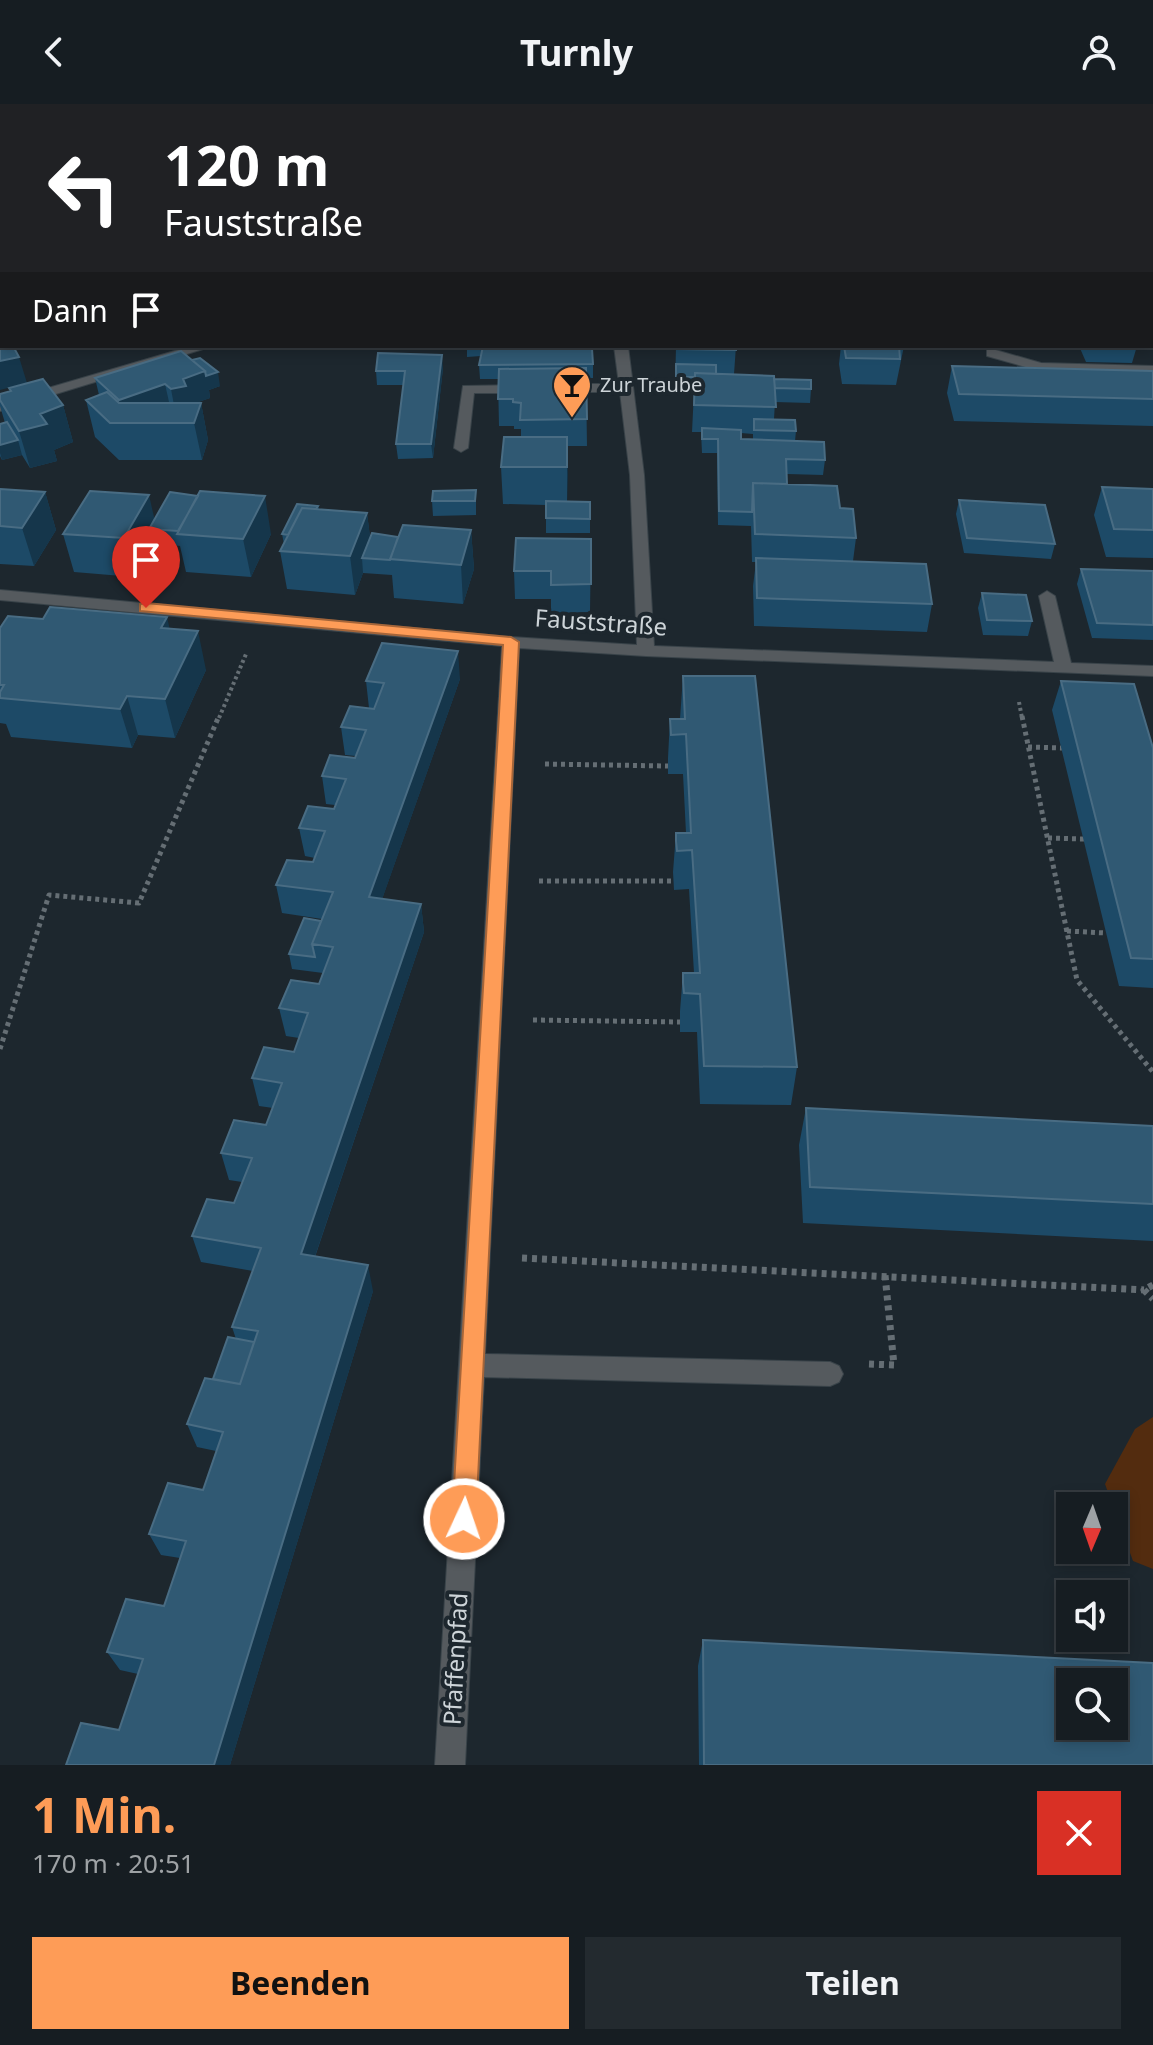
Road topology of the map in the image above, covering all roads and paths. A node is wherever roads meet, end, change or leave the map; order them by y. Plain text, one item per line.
1 (199, 348) edge
2 (621, 348) edge
3 (1033, 348) edge
4 (992, 353) dead end
5 (1040, 367) junction
6 (1153, 370) edge
7 (531, 388) edge
8 (547, 388) edge
9 (626, 388) junction
10 (0, 407) edge
11 (461, 448) dead end
12 (0, 595) edge
13 (1047, 596) dead end
14 (262, 618) junction
15 (511, 642) junction
16 (646, 651) junction
17 (1011, 666) junction
18 (1064, 667) junction
19 (1153, 671) edge
20 (1028, 747) junction
21 (1062, 748) dead end
22 (505, 764) junction
23 (668, 766) edge
24 (1048, 838) junction
25 (1084, 839) dead end
26 (499, 881) junction
27 (674, 881) edge
28 (1067, 931) junction
29 (1106, 933) dead end
30 (492, 1020) junction
31 (680, 1022) edge
32 (0, 1049) edge
33 (1153, 1072) edge
34 (480, 1256) junction
35 (885, 1275) junction
36 (1153, 1285) edge
37 (1144, 1290) junction
38 (1153, 1299) edge
39 (473, 1365) junction
40 (830, 1374) joint
41 (450, 1765) edge

1 - 10 street
2 - 9 street
3 - 5 street
4 - 5 street
5 - 6 street
7 - 11 street
8 - 9 street
9 - 16 street
12 - 14 street, Fauststraße
13 - 18 street
14 - 15 street, Fauststraße
14 - 32 path
15 - 16 street, Fauststraße
15 - 22 street, Pfaffenpfad
16 - 17 street, Fauststraße
17 - 18 street, Fauststraße
17 - 20 path
18 - 19 street, Fauststraße
20 - 21 path
20 - 24 path
22 - 23 path
22 - 26 street, Pfaffenpfad
24 - 25 path
24 - 28 path
26 - 27 path
26 - 30 street, Pfaffenpfad
28 - 29 path
28 - 33 path
30 - 31 path
30 - 34 street, Pfaffenpfad
34 - 35 path
34 - 39 street, Pfaffenpfad
35 - 37 path
35 - 40 path
36 - 37 path
37 - 38 path
39 - 40 street
39 - 41 street, Pfaffenpfad

